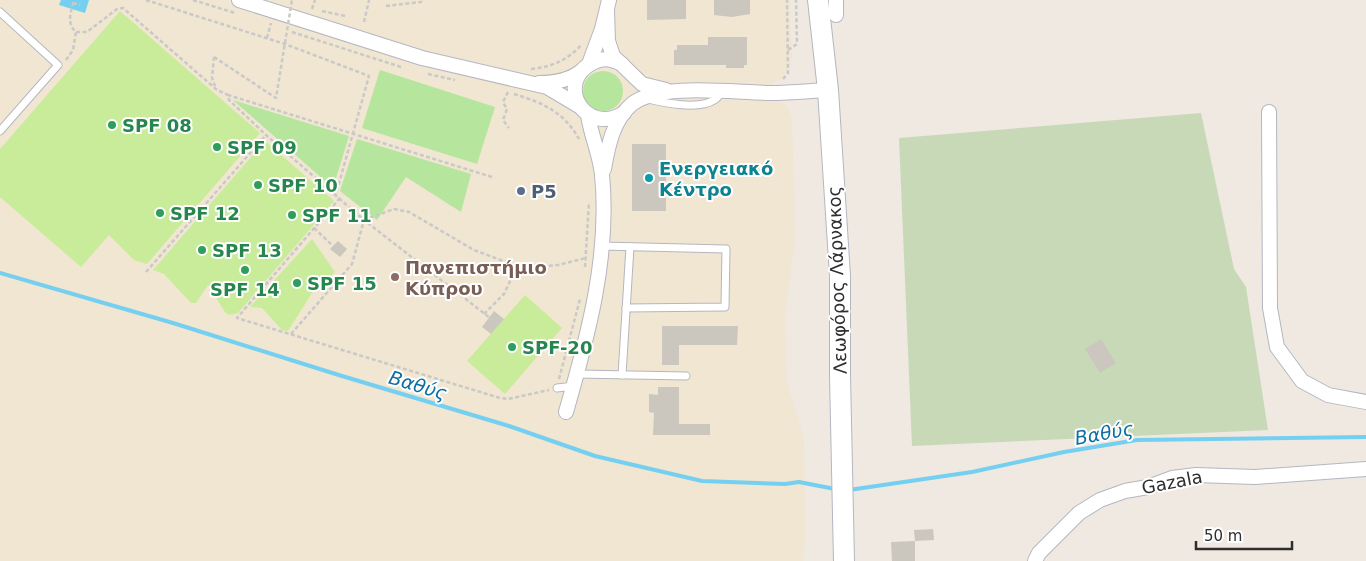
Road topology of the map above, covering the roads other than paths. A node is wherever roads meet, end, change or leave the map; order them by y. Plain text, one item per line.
1 (239, 0) edge
2 (818, 0) edge
3 (836, 0) edge
4 (608, 6) edge
5 (0, 12) edge
6 (836, 15) dead end
7 (585, 68) junction
8 (625, 68) junction
9 (521, 82) junction
10 (828, 90) junction
11 (722, 91) junction
12 (682, 92) junction
13 (645, 98) junction
14 (627, 109) junction
15 (584, 110) junction
16 (1270, 112) dead end
17 (0, 131) edge
18 (603, 182) junction
19 (601, 246) junction
20 (630, 246) junction
21 (626, 308) junction
22 (622, 375) junction
23 (686, 376) dead end
24 (575, 380) junction
25 (557, 388) road end
26 (1366, 402) edge
27 (566, 412) dead end
28 (1366, 469) edge
29 (844, 561) edge
30 (1035, 561) edge

1 - 9 street
2 - 10 main road, Λεωφόρος Λάρνακος
3 - 6 street
4 - 7 street
4 - 8 street
5 - 17 lane
7 - 8 street
7 - 9 street
7 - 15 street
8 - 12 street
8 - 14 street
9 - 15 street
10 - 11 street
10 - 29 main road, Λεωφόρος Λάρνακος
11 - 12 street
11 - 13 lane
12 - 13 street
13 - 14 street
14 - 15 street
14 - 18 street
15 - 18 street
16 - 26 street
18 - 19 street
19 - 20 lane
19 - 24 street
20 - 21 lane
20 - 21 lane
21 - 22 lane
22 - 23 lane
22 - 24 lane
24 - 25 lane
24 - 27 street
28 - 30 street, Gazala

